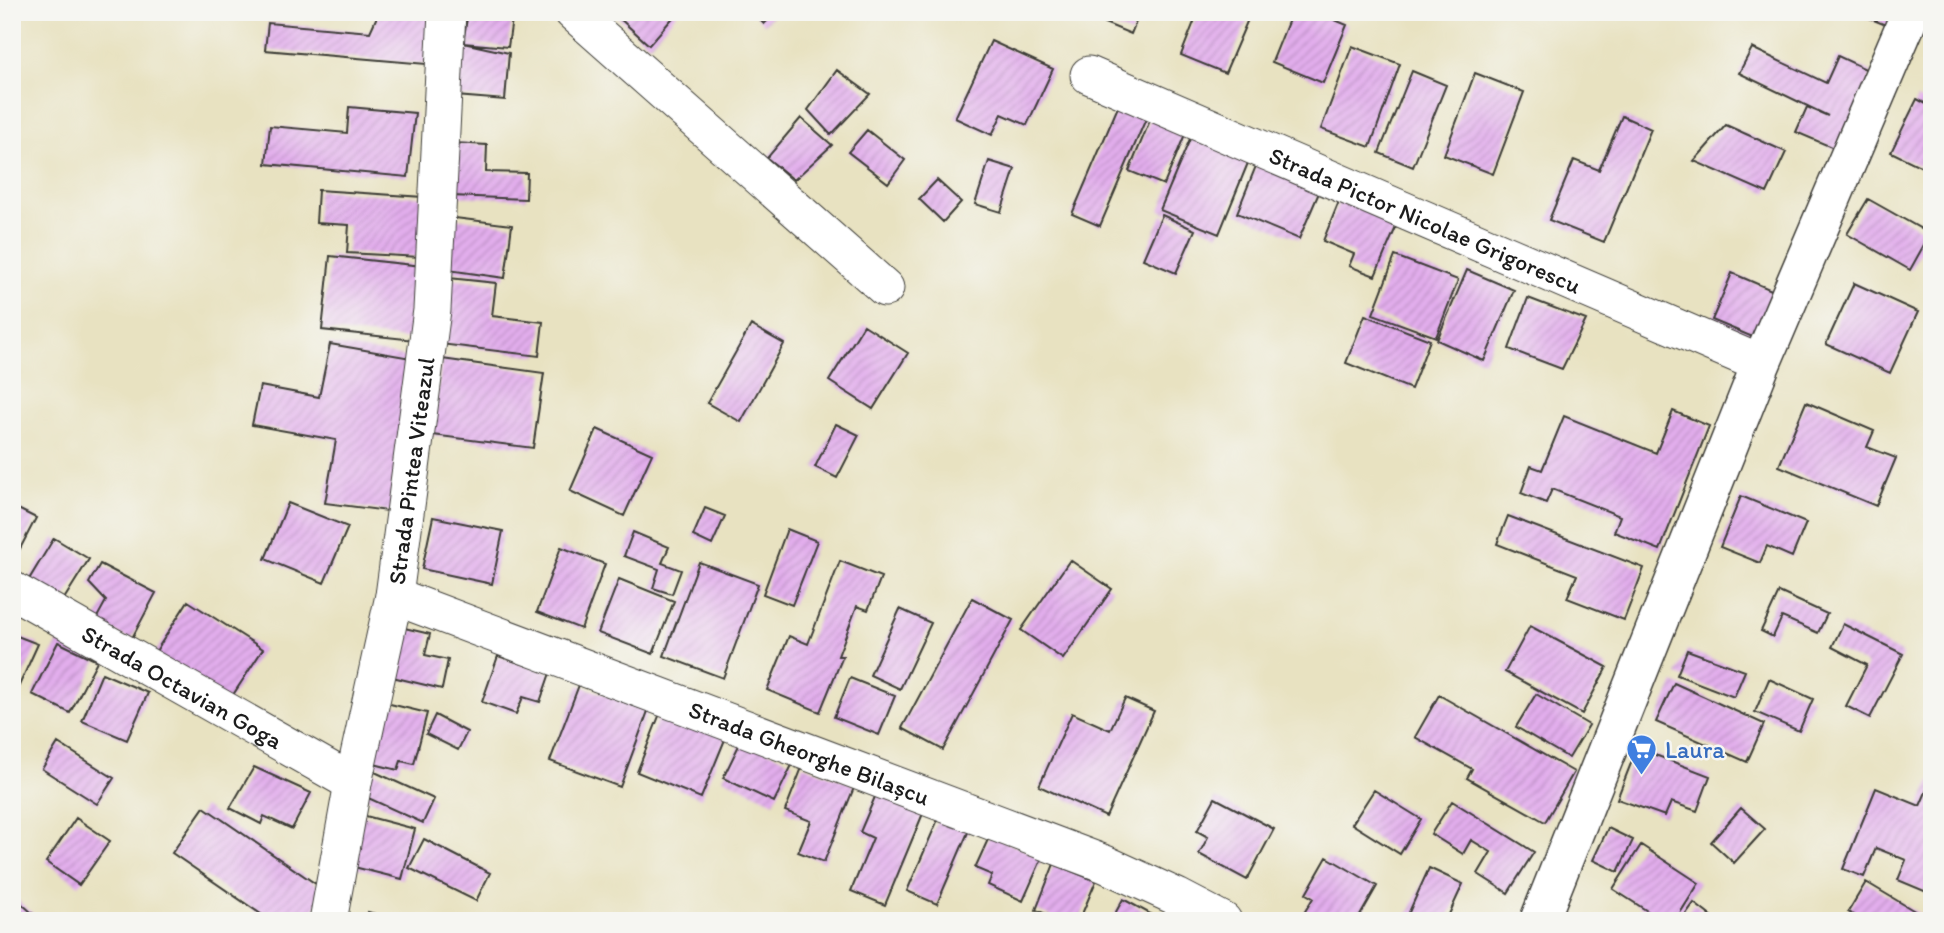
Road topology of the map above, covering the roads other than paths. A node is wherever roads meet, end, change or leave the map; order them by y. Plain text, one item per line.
1 (447, 12) edge
2 (573, 12) edge
3 (1911, 12) edge
4 (1088, 75) dead end
5 (885, 288) dead end
6 (1761, 364) junction
7 (12, 590) edge
8 (394, 596) junction
9 (353, 783) junction
10 (328, 921) edge
11 (1223, 921) edge
12 (1539, 921) edge

1 - 8 street, Strada Pintea Viteazul
2 - 5 street
3 - 6 main road
4 - 6 street, Strada Pictor Nicolae Grigorescu
6 - 12 main road
7 - 9 street, Strada Octavian Goga
8 - 9 street, Strada Pintea Viteazul
8 - 11 street, Strada Gheorghe Bilașcu
9 - 10 street, Strada Pintea Viteazul

